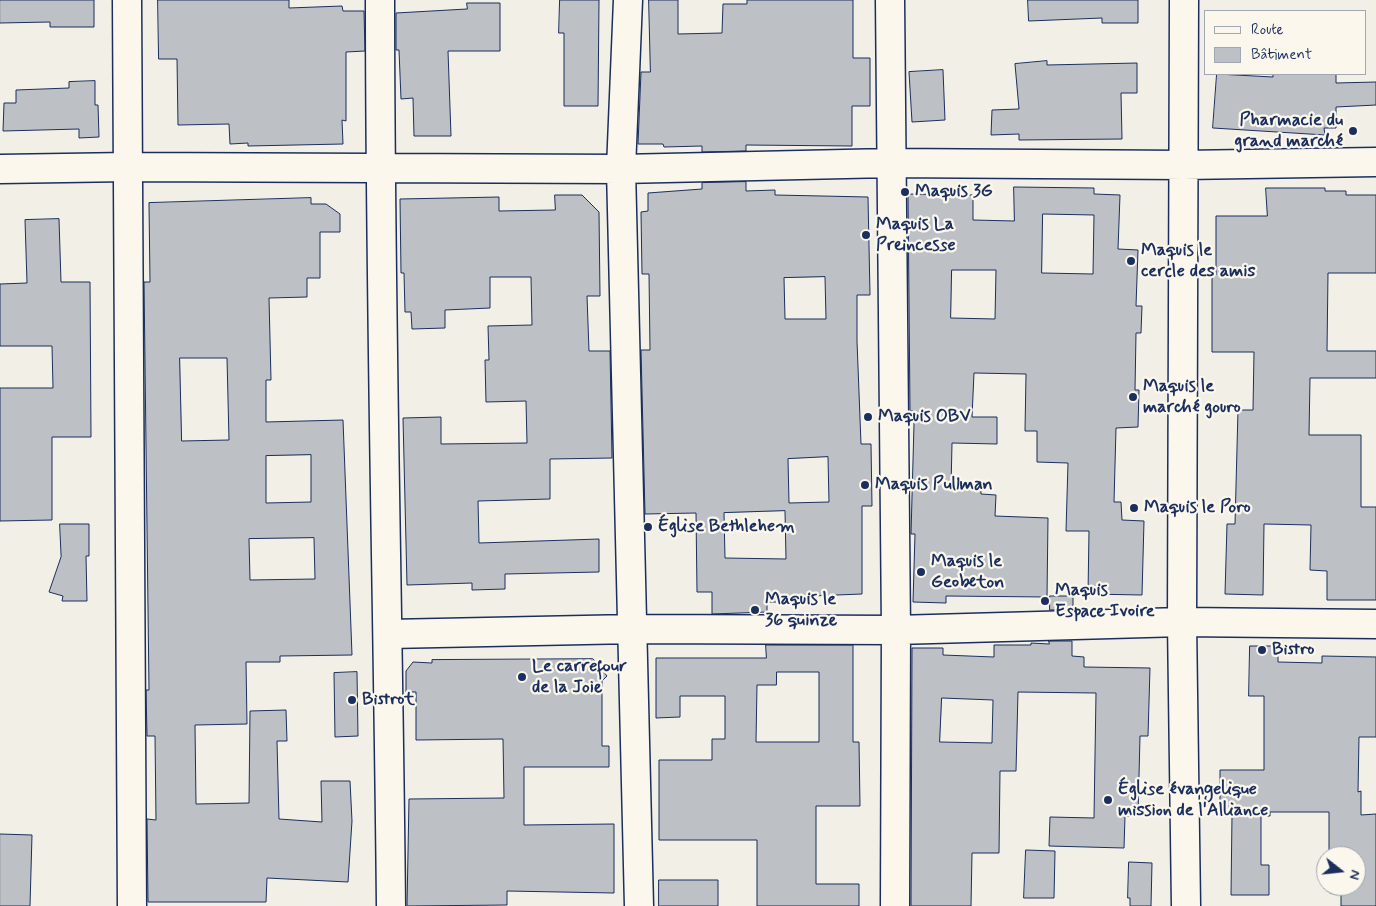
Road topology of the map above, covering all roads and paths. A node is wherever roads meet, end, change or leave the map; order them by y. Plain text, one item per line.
1 (127, 0) edge
2 (380, 0) edge
3 (628, 0) edge
4 (890, 0) edge
5 (1184, 0) edge
6 (1376, 162) edge
7 (890, 163) junction
8 (1184, 165) junction
9 (128, 167) junction
10 (380, 168) junction
11 (0, 169) edge
12 (621, 169) junction
13 (1182, 622) junction
14 (1376, 624) edge
15 (633, 629) junction
16 (896, 630) junction
17 (389, 634) junction
18 (132, 906) edge
19 (391, 906) edge
20 (639, 906) edge
21 (895, 906) edge
22 (1186, 906) edge

1 - 9 street
2 - 10 street
3 - 12 street
4 - 7 street
5 - 8 street
6 - 8 street
7 - 8 street
7 - 12 street
7 - 16 street
8 - 13 street
9 - 10 street
9 - 11 street
9 - 18 street
10 - 12 street
10 - 17 street
12 - 15 street
13 - 14 street
13 - 16 street
13 - 22 street
15 - 16 street
15 - 17 street
15 - 20 street
16 - 21 street
17 - 19 street

